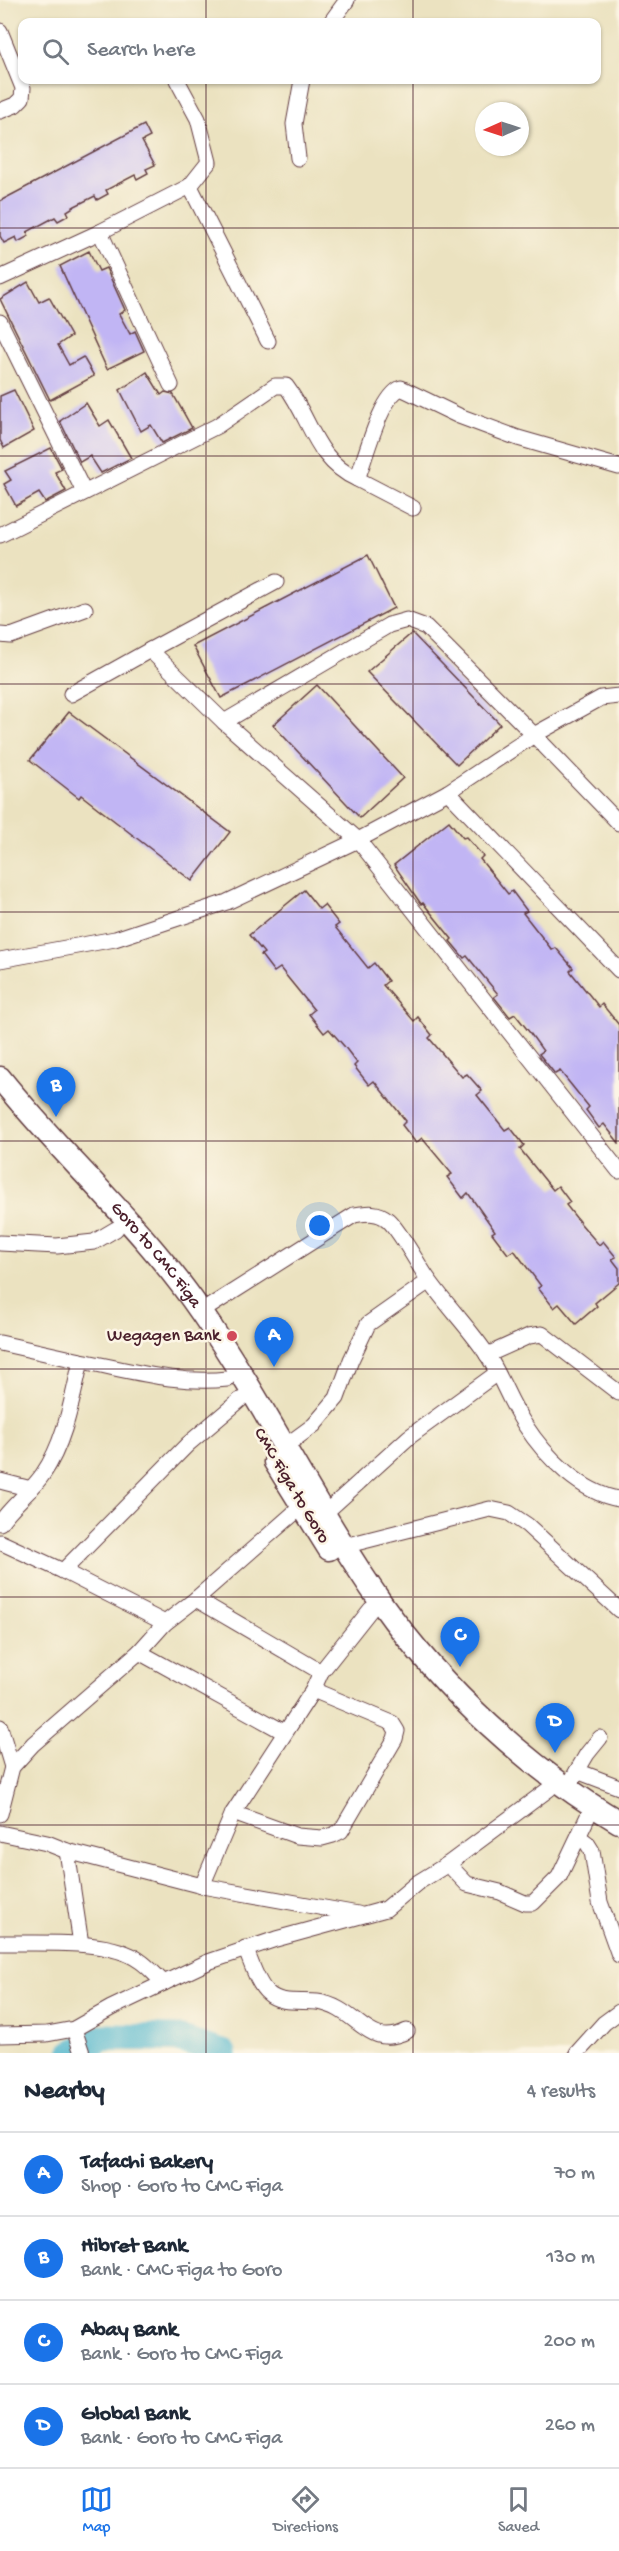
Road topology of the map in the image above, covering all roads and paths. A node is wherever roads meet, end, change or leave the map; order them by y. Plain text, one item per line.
1 (347, 0) edge
2 (334, 18) edge
3 (0, 31) edge
4 (18, 78) edge
5 (20, 84) edge
6 (179, 84) edge
7 (301, 84) edge
8 (0, 111) edge
9 (298, 158) dead end
10 (190, 186) junction
11 (100, 232) junction
12 (0, 278) edge
13 (0, 322) edge
14 (268, 341) dead end
15 (171, 385) dead end
16 (619, 467) edge
17 (357, 479) junction
18 (84, 492) junction
19 (413, 508) dead end
20 (0, 535) edge
21 (276, 582) dead end
22 (85, 609) dead end
23 (0, 635) edge
24 (150, 650) junction
25 (71, 694) dead end
26 (619, 696) edge
27 (224, 722) junction
28 (534, 735) junction
29 (448, 792) junction
30 (619, 823) edge
31 (358, 840) junction
32 (0, 960) edge
33 (619, 970) edge
34 (0, 1077) edge
35 (0, 1099) edge
36 (619, 1171) edge
37 (116, 1229) junction
38 (0, 1243) edge
39 (429, 1281) junction
40 (201, 1312) junction
41 (0, 1343) edge
42 (487, 1355) junction
43 (81, 1361) junction
44 (497, 1373) junction
45 (227, 1379) junction
46 (619, 1393) edge
47 (240, 1400) junction
48 (284, 1447) junction
49 (0, 1481) edge
50 (31, 1490) junction
51 (619, 1499) edge
52 (301, 1507) junction
53 (325, 1513) junction
54 (0, 1522) edge
55 (0, 1542) edge
56 (344, 1546) junction
57 (63, 1571) junction
58 (196, 1599) junction
59 (371, 1609) junction
60 (619, 1611) edge
61 (165, 1623) junction
62 (139, 1652) junction
63 (321, 1672) junction
64 (313, 1690) junction
65 (0, 1727) edge
66 (284, 1732) junction
67 (600, 1738) dead end
68 (12, 1767) junction
69 (562, 1782) junction
70 (619, 1787) edge
71 (233, 1813) junction
72 (0, 1814) edge
73 (603, 1817) edge
74 (0, 1833) edge
75 (579, 1837) junction
76 (619, 1837) edge
77 (67, 1851) junction
78 (448, 1864) junction
79 (202, 1886) junction
80 (365, 1915) junction
81 (0, 1943) edge
82 (81, 1944) junction
83 (245, 1948) junction
84 (619, 1955) edge
85 (164, 1983) junction
86 (619, 2012) edge
87 (74, 2030) junction
88 (407, 2031) dead end
89 (0, 2035) edge
90 (81, 2050) edge
91 (577, 2053) edge

1 - 2 street
3 - 4 street
5 - 8 street
6 - 10 street
7 - 9 street
10 - 11 street
10 - 14 street
11 - 12 street
11 - 15 street
13 - 18 street
16 - 17 street
17 - 18 street
17 - 19 street
18 - 20 street
21 - 24 street
22 - 23 street
24 - 25 street
24 - 27 street
26 - 28 street
27 - 28 street
27 - 31 street
28 - 29 street
28 - 30 street
29 - 31 street
29 - 33 street
31 - 32 street
31 - 36 street
34 - 40 main road, Goro to CMC Figa
35 - 37 main road, CMC Figa to Goro
37 - 38 street
37 - 45 main road, CMC Figa to Goro
39 - 40 street
39 - 42 street
39 - 48 street
40 - 48 main road, Goro to CMC Figa
41 - 43 street
42 - 44 street
42 - 46 street
43 - 45 street
43 - 50 street
44 - 51 street
44 - 53 street
45 - 47 main road, CMC Figa to Goro
47 - 52 main road, CMC Figa to Goro
47 - 57 street
48 - 53 main road, Goro to CMC Figa
49 - 50 street
50 - 54 street
52 - 58 street
52 - 59 main road, CMC Figa to Goro
53 - 56 main road, Goro to CMC Figa
55 - 57 street
56 - 60 street
56 - 69 main road, Goro to CMC Figa
57 - 61 street
58 - 61 street
58 - 63 street
59 - 63 street
59 - 69 main road, CMC Figa to Goro
61 - 62 street
62 - 66 street
62 - 68 street
63 - 64 street
64 - 66 street
64 - 71 street
65 - 68 street
66 - 71 street
67 - 69 street
68 - 72 street
69 - 70 street
69 - 73 main road, CMC Figa to Goro
69 - 78 street
71 - 79 street
73 - 75 street
73 - 76 main road, CMC Figa to Goro
74 - 77 street
75 - 78 street
75 - 84 street
77 - 79 street
77 - 82 street
78 - 80 street
79 - 80 street
80 - 83 street
81 - 82 street
82 - 85 street
83 - 85 street
83 - 88 street
85 - 87 street
86 - 91 street
87 - 89 street
87 - 90 street

